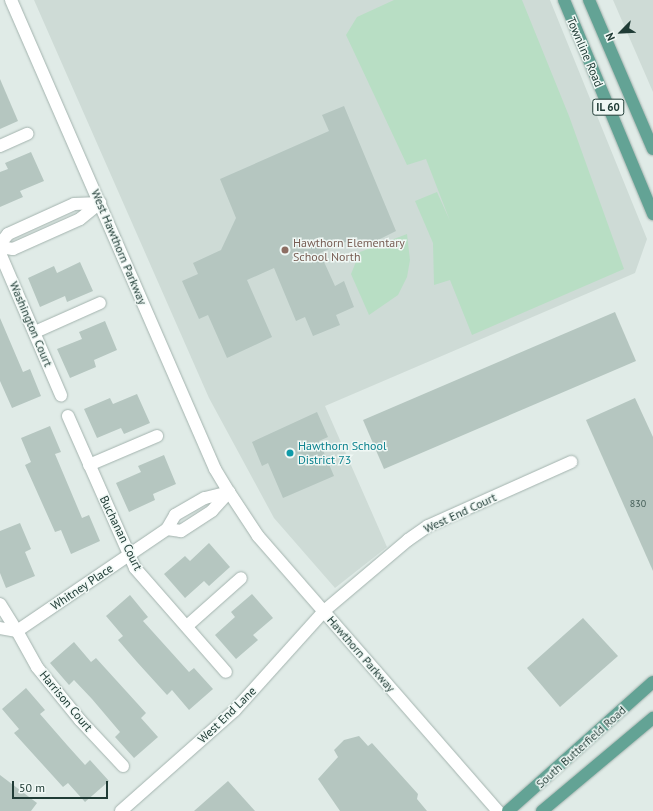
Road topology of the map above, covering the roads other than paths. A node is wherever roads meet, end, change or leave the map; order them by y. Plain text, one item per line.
1 (11, 0) edge
2 (564, 0) edge
3 (589, 0) edge
4 (27, 134) dead end
5 (0, 146) edge
6 (653, 149) edge
7 (100, 203) junction
8 (653, 214) edge
9 (0, 244) edge
10 (0, 247) edge
11 (0, 253) edge
12 (100, 303) dead end
13 (35, 332) junction
14 (61, 395) dead end
15 (68, 416) dead end
16 (157, 436) dead end
17 (571, 462) dead end
18 (89, 465) junction
19 (229, 492) junction
20 (129, 554) junction
21 (241, 578) dead end
22 (0, 604) edge
23 (324, 611) junction
24 (187, 626) junction
25 (0, 628) edge
26 (17, 632) junction
27 (226, 672) dead end
28 (653, 682) edge
29 (653, 718) edge
30 (123, 766) dead end
31 (121, 811) edge
32 (498, 811) edge
33 (508, 811) edge
34 (542, 811) edge

1 - 7 street, West Hawthorn Parkway
2 - 8 main road, Townline Road / IL 60
3 - 6 main road, Townline Road / IL 60
4 - 5 street
7 - 9 street
7 - 10 street
7 - 19 street, West Hawthorn Parkway
11 - 13 street, Washington Court
12 - 13 street
13 - 14 street, Washington Court
15 - 18 street, Buchanan Court
16 - 18 street
17 - 23 street, West End Court
18 - 20 street, Buchanan Court
19 - 20 street, Whitney Place
19 - 23 street, Hawthorn Parkway
20 - 24 street, Buchanan Court
20 - 26 street, Whitney Place
21 - 24 street
22 - 26 street, Harrison Court
23 - 31 street, West End Lane
23 - 32 street, Hawthorn Parkway
24 - 27 street, Buchanan Court
25 - 26 street
26 - 30 street, Harrison Court
28 - 33 main road, South Butterfield Road
29 - 34 main road, South Butterfield Road

